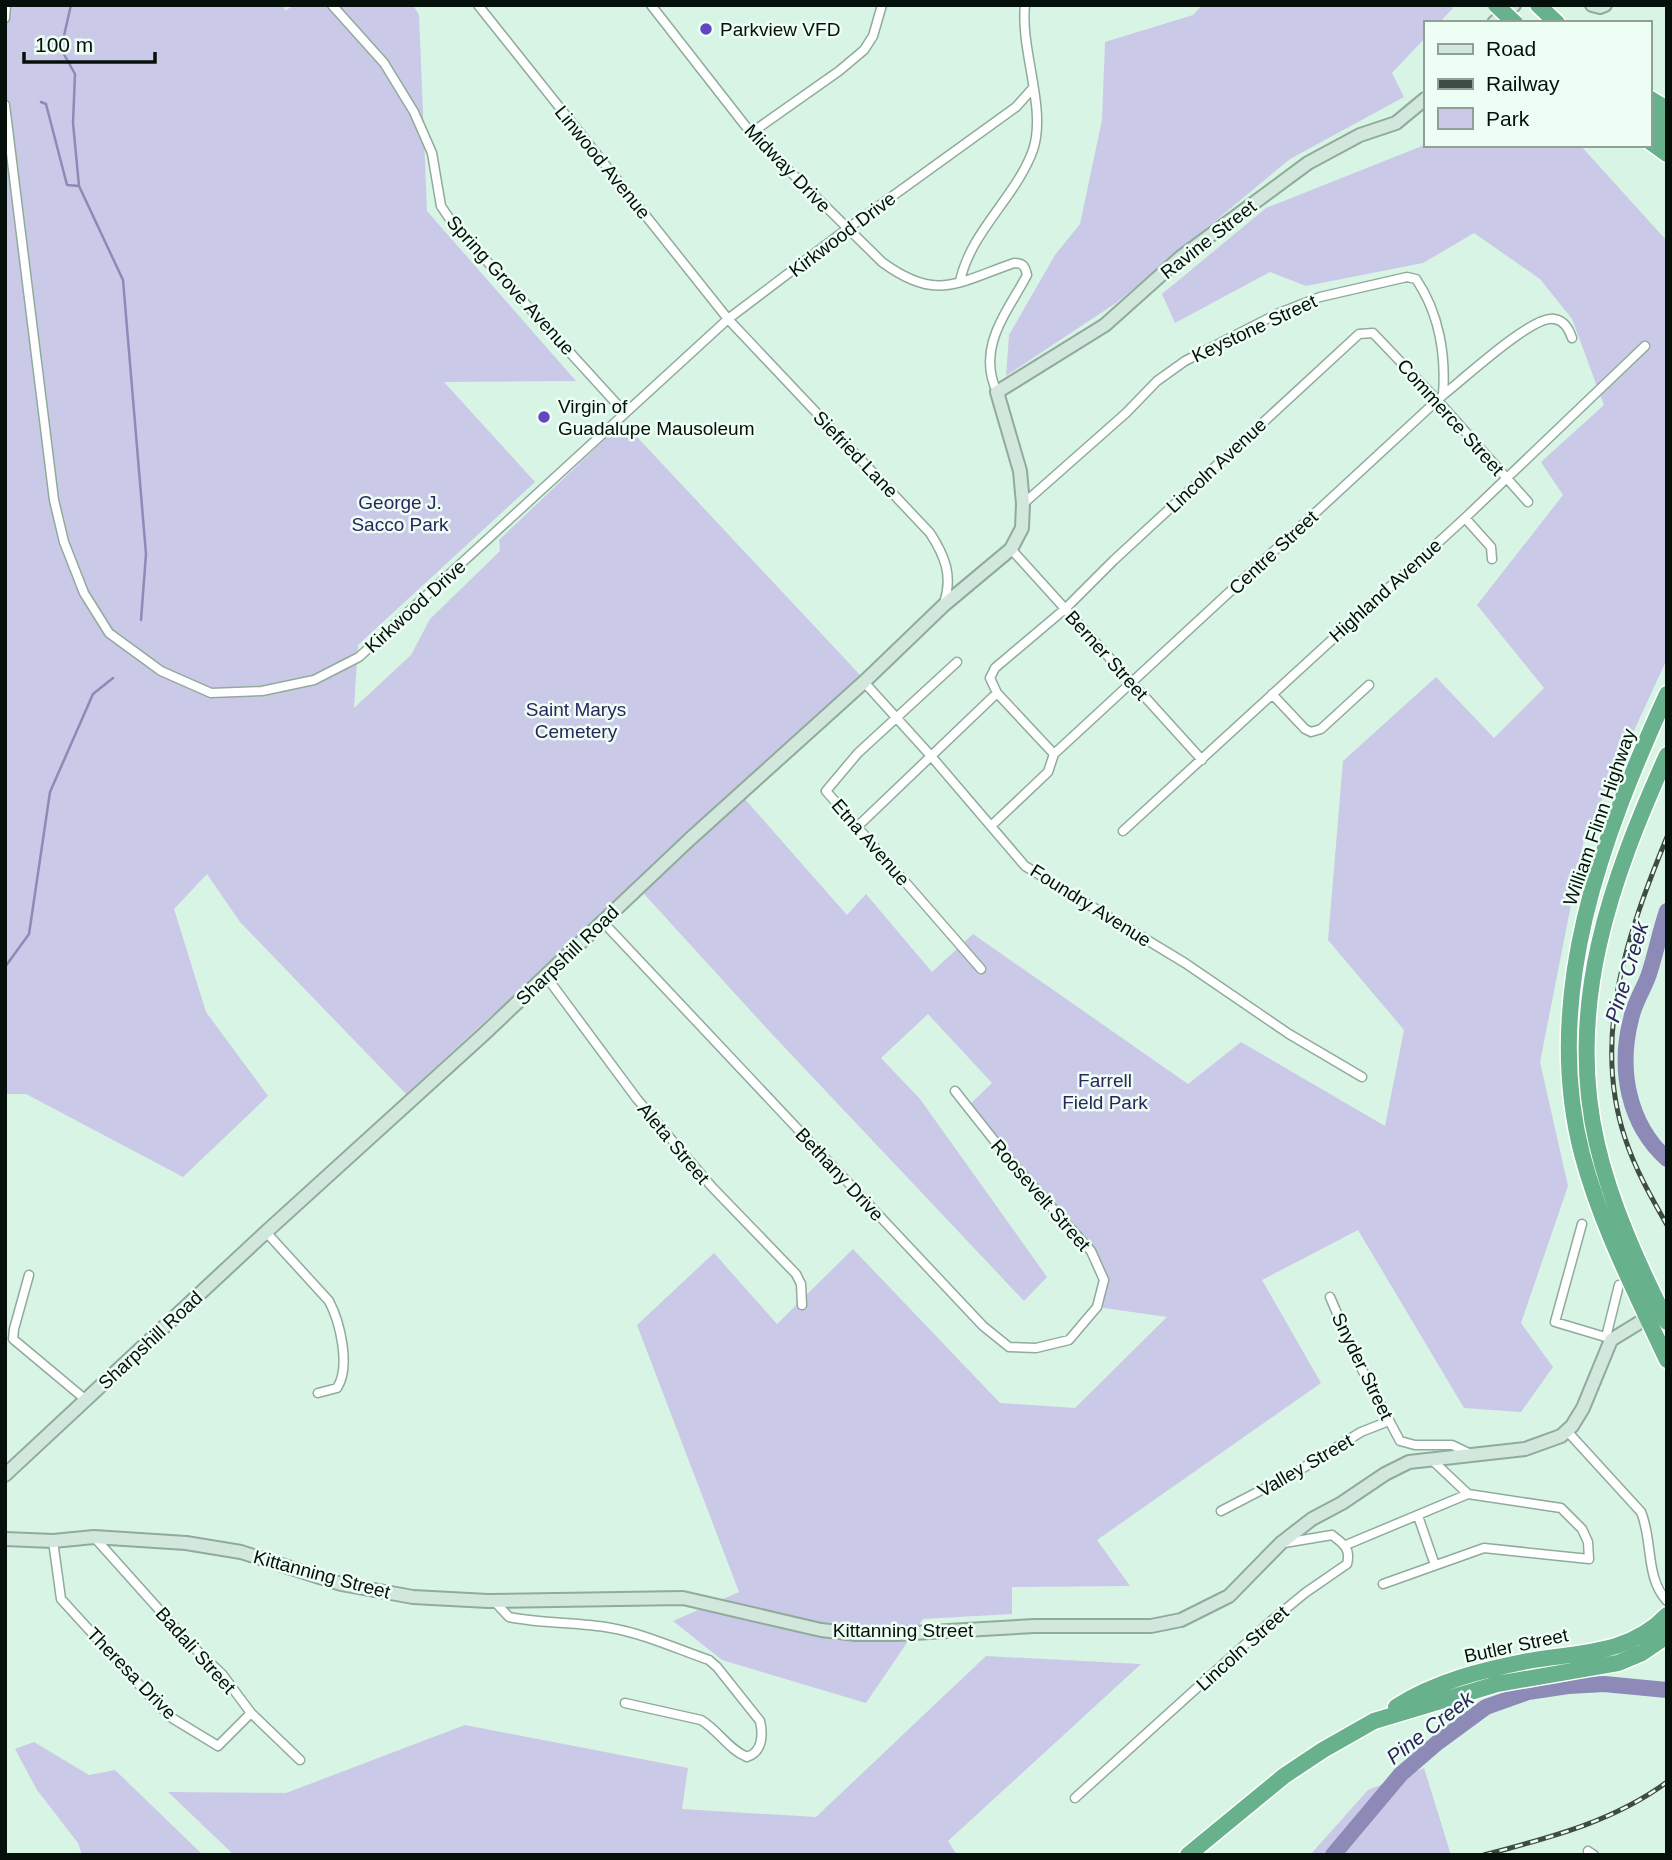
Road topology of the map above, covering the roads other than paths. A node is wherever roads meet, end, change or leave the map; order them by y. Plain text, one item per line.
1 (6, 5) edge
2 (332, 5) edge
3 (478, 5) edge
4 (651, 5) edge
5 (882, 5) edge
6 (1025, 5) edge
7 (1496, 5) edge
8 (1514, 5) edge
9 (1528, 5) edge
10 (1545, 16) edge
11 (5, 18) edge
12 (1496, 21) edge
13 (1513, 21) edge
14 (1033, 89) junction
15 (1651, 99) edge
16 (1424, 100) edge
17 (5, 105) edge
18 (1667, 109) edge
19 (1651, 112) edge
20 (1667, 124) edge
21 (1651, 128) edge
22 (751, 133) junction
23 (1667, 139) edge
24 (1651, 142) edge
25 (1667, 154) edge
26 (847, 229) junction
27 (960, 281) junction
28 (728, 319) junction
29 (1373, 333) joint
30 (1572, 338) dead end
31 (1645, 346) dead end
32 (997, 392) junction
33 (1440, 398) junction
34 (625, 413) junction
35 (1506, 478) junction
36 (1528, 502) dead end
37 (1023, 504) junction
38 (1465, 517) junction
39 (1011, 550) junction
40 (1492, 559) dead end
41 (944, 605) junction
42 (1066, 608) junction
43 (957, 662) dead end
44 (864, 682) junction
45 (1131, 683) junction
46 (1369, 685) dead end
47 (997, 693) junction
48 (1272, 694) junction
49 (1667, 694) edge
50 (897, 718) junction
51 (1054, 754) junction
52 (1667, 755) edge
53 (931, 756) junction
54 (1202, 760) junction
55 (991, 826) junction
56 (858, 827) junction
57 (1123, 831) dead end
58 (602, 921) junction
59 (981, 969) dead end
60 (545, 975) junction
61 (1362, 1077) dead end
62 (954, 1091) dead end
63 (1582, 1224) dead end
64 (266, 1232) junction
65 (1636, 1255) junction
66 (29, 1275) dead end
67 (1619, 1285) dead end
68 (1667, 1287) edge
69 (1330, 1297) dead end
70 (802, 1305) dead end
71 (1097, 1307) joint
72 (1662, 1315) edge
73 (1609, 1338) junction
74 (1667, 1360) edge
75 (318, 1393) dead end
76 (86, 1400) junction
77 (1389, 1421) junction
78 (1567, 1431) junction
79 (1474, 1455) junction
80 (1431, 1459) junction
81 (5, 1475) edge
82 (1468, 1494) junction
83 (1222, 1511) dead end
84 (1418, 1516) junction
85 (94, 1537) junction
86 (5, 1539) edge
87 (53, 1541) junction
88 (1280, 1543) junction
89 (1346, 1545) junction
90 (1435, 1565) junction
91 (1383, 1584) dead end
92 (494, 1601) junction
93 (1667, 1601) edge
94 (1667, 1615) edge
95 (1667, 1636) edge
96 (625, 1703) dead end
97 (251, 1713) junction
98 (1374, 1721) junction
99 (300, 1760) dead end
100 (1076, 1798) dead end
101 (1188, 1855) edge

1 - 11 street
2 - 34 street, Spring Grove Avenue
3 - 28 street, Linwood Avenue
4 - 22 street, Midway Drive
5 - 22 street
6 - 14 street
7 - 13 highway, bridge
8 - 12 street
9 - 10 highway
14 - 26 street, Kirkwood Drive
14 - 27 street
15 - 18 highway
16 - 32 street, Ravine Street
17 - 34 street, Kirkwood Drive
19 - 20 highway
21 - 23 highway
22 - 26 street, Midway Drive
24 - 25 highway
26 - 27 street, Midway Drive
26 - 28 street, Kirkwood Drive
27 - 32 street, Midway Drive
28 - 34 street, Kirkwood Drive
28 - 41 street, Siefried Lane
29 - 33 street, Commerce Street
29 - 42 street, Lincoln Avenue
30 - 33 street, Centre Street
31 - 35 street, Highland Avenue
32 - 37 street
33 - 35 street, Commerce Street
33 - 37 street, Keystone Street
33 - 45 street, Centre Street
35 - 36 street, Commerce Street
35 - 38 street, Highland Avenue
37 - 39 street
38 - 40 street
38 - 48 street, Highland Avenue
39 - 41 street, Sharpshill Road
39 - 42 street, Berner Street
41 - 44 street, Sharpshill Road
42 - 45 street, Berner Street
42 - 47 street, Lincoln Avenue
43 - 50 street, Etna Avenue
44 - 50 street, Foundry Avenue
44 - 58 street, Sharpshill Road
45 - 51 street, Centre Street
45 - 54 street, Berner Street
46 - 48 street
47 - 51 street
47 - 53 street
48 - 54 street, Highland Avenue
49 - 72 highway, William Flinn Highway
50 - 53 street, Foundry Avenue
50 - 56 street, Etna Avenue
51 - 55 street, Centre Street
52 - 65 highway, William Flinn Highway
53 - 55 street, Foundry Avenue
53 - 56 street
54 - 57 street, Highland Avenue
55 - 61 street, Foundry Avenue
56 - 59 street, Etna Avenue
58 - 60 street, Sharpshill Road
58 - 71 street, Bethany Drive
60 - 64 street, Sharpshill Road
60 - 70 street, Aleta Street
62 - 71 street, Roosevelt Street
63 - 73 street
64 - 75 street
64 - 76 street, Sharpshill Road
65 - 68 highway
65 - 72 highway, William Flinn Highway
66 - 76 street
67 - 73 street
69 - 77 street, Snyder Street
72 - 73 street
72 - 74 highway
73 - 78 street
76 - 81 street, Sharpshill Road
77 - 79 street, Snyder Street
77 - 83 street, Valley Street
78 - 79 street, Kittanning Street
78 - 93 street
79 - 80 street, Kittanning Street
80 - 82 street
80 - 88 street, Kittanning Street
82 - 84 street
82 - 90 street
84 - 89 street
84 - 90 street
85 - 87 street, Kittanning Street
85 - 92 street, Kittanning Street
85 - 97 street, Badali Street
86 - 87 street, Kittanning Street
87 - 97 street, Theresa Drive
88 - 89 street
88 - 92 street, Kittanning Street
89 - 100 street, Lincoln Street
90 - 91 street
92 - 96 street
94 - 98 highway, Butler Street
95 - 98 highway, Butler Street
97 - 99 street, Badali Street
98 - 101 highway, Butler Street

